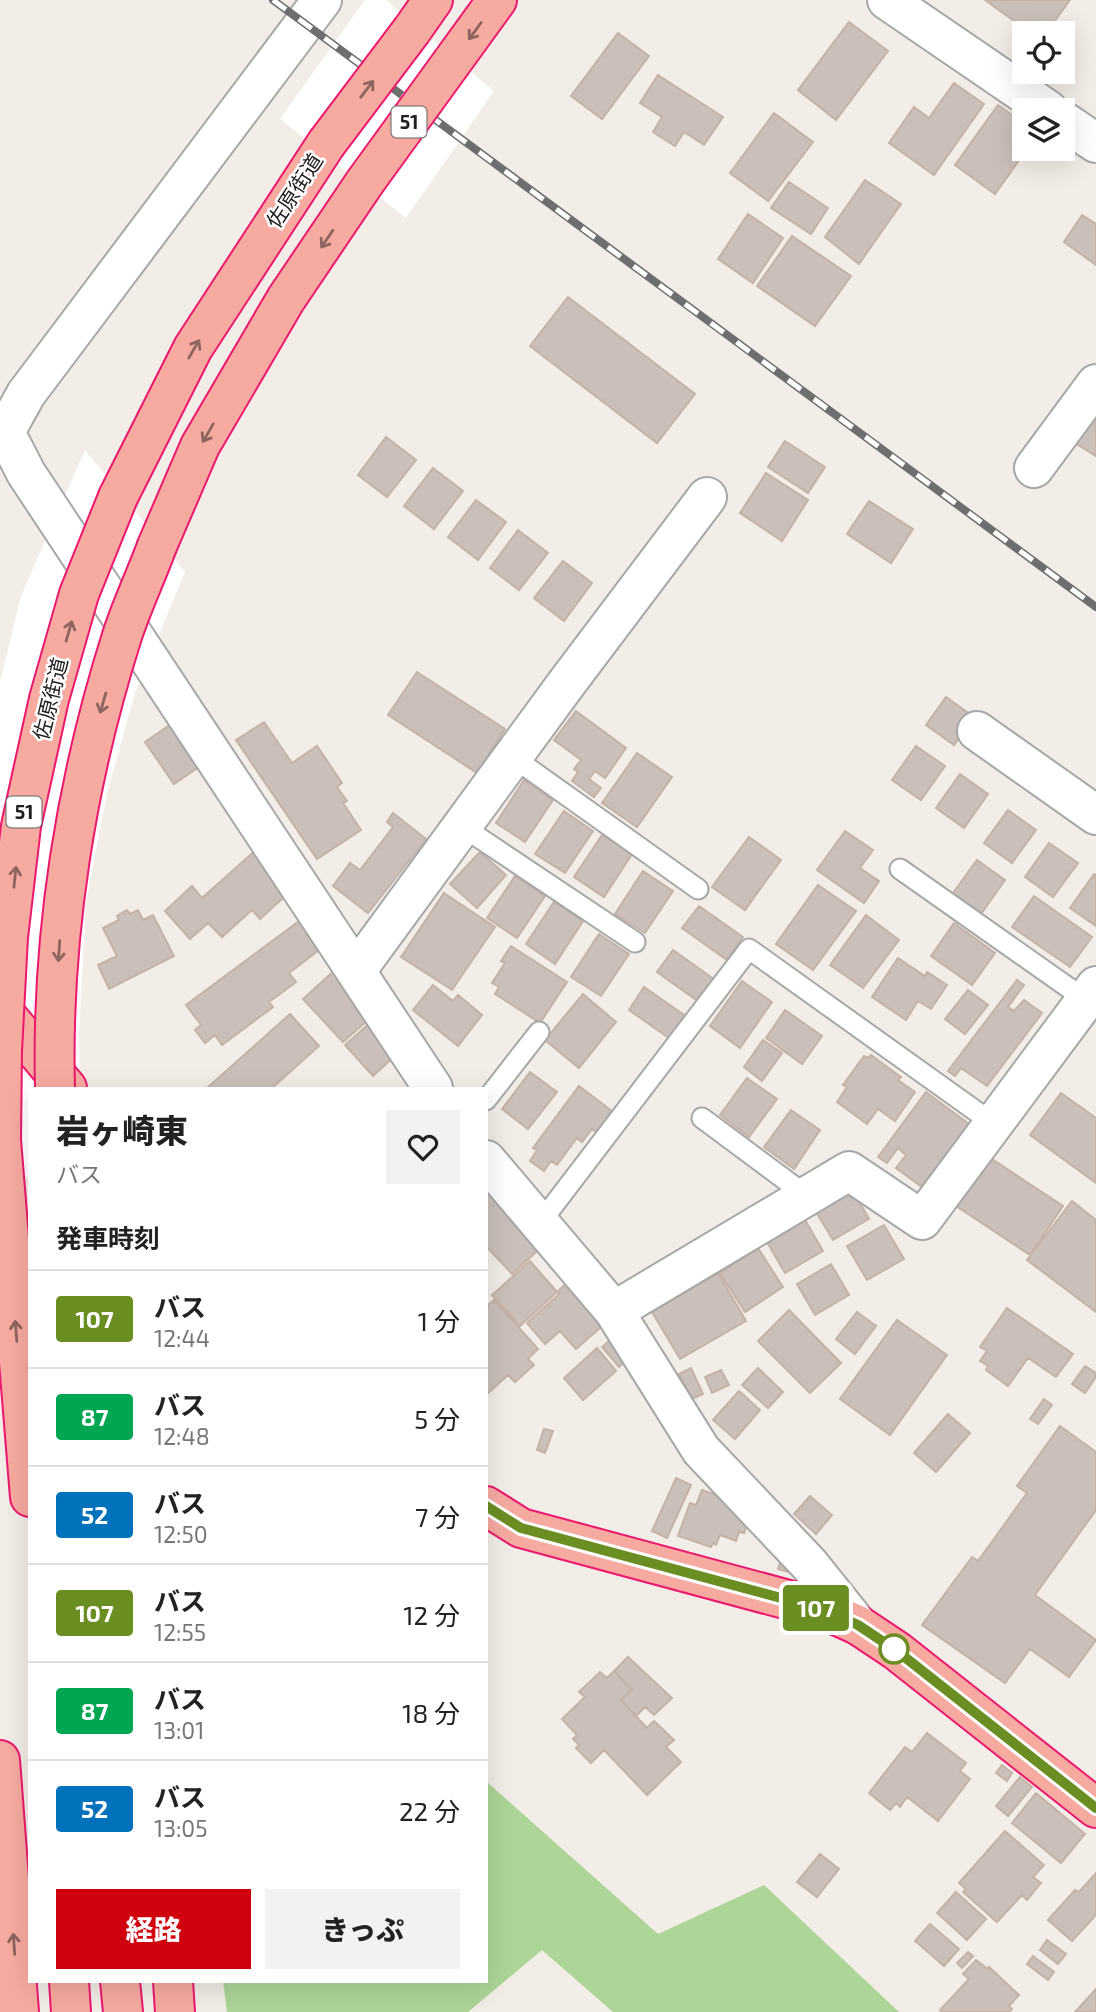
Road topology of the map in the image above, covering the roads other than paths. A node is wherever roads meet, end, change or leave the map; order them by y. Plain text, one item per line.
1 (322, 0) edge
2 (497, 0) edge
3 (887, 0) edge
4 (423, 15) edge
5 (1030, 98) edge
6 (1075, 129) edge
7 (1096, 143) edge
8 (1096, 384) edge
9 (2, 429) edge
10 (1034, 468) dead end
11 (707, 497) dead end
12 (977, 731) dead end
13 (513, 758) junction
14 (1096, 815) edge
15 (463, 827) junction
16 (900, 869) dead end
17 (698, 889) dead end
18 (635, 942) dead end
19 (356, 971) junction
20 (1091, 993) edge
21 (0, 1008) edge
22 (539, 1032) dead end
23 (55, 1087) edge
24 (66, 1087) edge
25 (432, 1087) edge
26 (488, 1097) edge
27 (702, 1118) dead end
28 (994, 1124) junction
29 (1, 1140) edge
30 (488, 1162) edge
31 (807, 1196) junction
32 (540, 1223) junction
33 (614, 1311) junction
34 (28, 1472) edge
35 (488, 1507) edge
36 (858, 1625) junction
37 (0, 1760) edge
38 (1096, 1808) edge
39 (69, 1983) edge
40 (120, 1983) edge
41 (173, 1983) edge
42 (19, 2012) edge
43 (71, 2012) edge
44 (122, 2012) edge
45 (175, 2012) edge

1 - 9 street
2 -> 23 highway, 51, bridge
3 - 5 street
29 -> 4 highway, 佐原街道 / 51, bridge
6 - 7 street
8 - 10 street
9 - 19 street
11 - 13 street
12 - 14 street
13 - 15 street
13 - 17 lane
15 - 18 lane
15 - 19 street
16 - 20 lane
19 - 25 street
20 - 28 street
21 - 24 highway
22 - 26 lane
27 - 31 lane
28 - 31 street
28 - 32 lane
34 -> 29 highway, 佐原街道 / 51
30 - 32 street
31 - 33 street
32 - 33 street
33 - 36 street
35 - 36 highway
36 - 38 highway
42 -> 37 highway
39 - 43 highway
40 - 44 highway
41 - 45 highway

